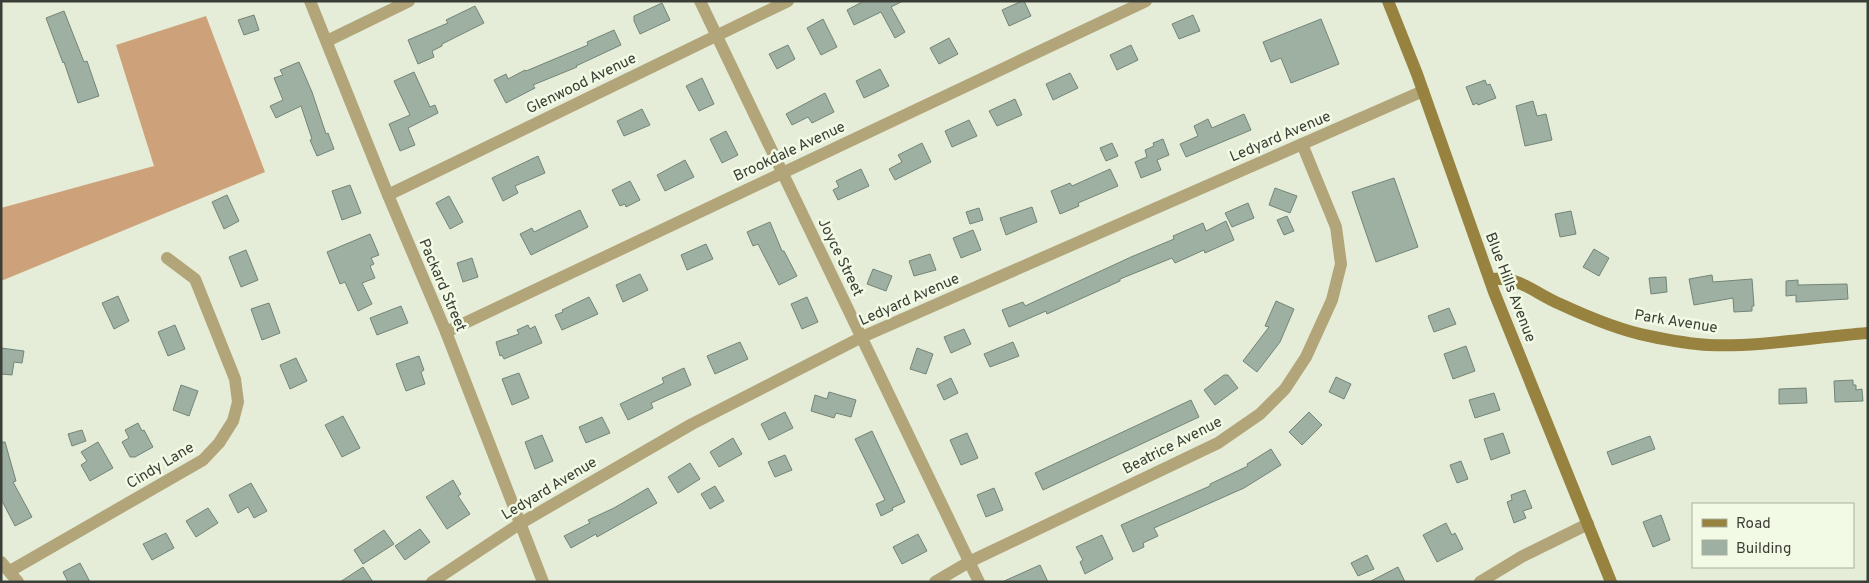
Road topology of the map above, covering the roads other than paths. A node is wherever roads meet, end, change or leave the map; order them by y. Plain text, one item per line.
1 (310, 1) edge
2 (409, 1) edge
3 (700, 1) edge
4 (788, 1) edge
5 (1146, 1) edge
6 (1388, 1) edge
7 (717, 36) junction
8 (327, 41) junction
9 (1423, 91) junction
10 (1302, 144) junction
11 (782, 172) junction
12 (388, 194) junction
13 (167, 258) dead end
14 (1490, 279) junction
15 (446, 332) junction
16 (1868, 333) edge
17 (862, 336) junction
18 (521, 523) junction
19 (1588, 524) junction
20 (969, 562) junction
21 (6, 567) edge
22 (18, 582) edge
23 (432, 582) edge
24 (543, 582) edge
25 (935, 582) edge
26 (979, 582) edge
27 (1480, 582) edge
28 (1611, 582) edge

1 - 8 street, Packard Street
2 - 8 street
3 - 7 street, Joyce Street
4 - 7 street, Glenwood Avenue
5 - 11 street, Brookdale Avenue
6 - 9 main road, Blue Hills Avenue
7 - 11 street, Joyce Street
7 - 12 street, Glenwood Avenue
8 - 12 street, Packard Street
9 - 10 street, Ledyard Avenue
9 - 14 main road, Blue Hills Avenue
10 - 17 street, Ledyard Avenue
10 - 20 street, Beatrice Avenue
11 - 15 street, Brookdale Avenue
11 - 17 street, Joyce Street
12 - 15 street, Packard Street
13 - 21 street, Cindy Lane
14 - 16 main road, Park Avenue
14 - 19 main road, Blue Hills Avenue
15 - 18 street, Packard Street
17 - 18 street, Ledyard Avenue
17 - 20 street, Joyce Street
18 - 23 street, Ledyard Avenue
18 - 24 street, Packard Street
19 - 27 street
19 - 28 main road, Blue Hills Avenue
20 - 25 street, Beatrice Avenue
20 - 26 street, Joyce Street
21 - 22 street

